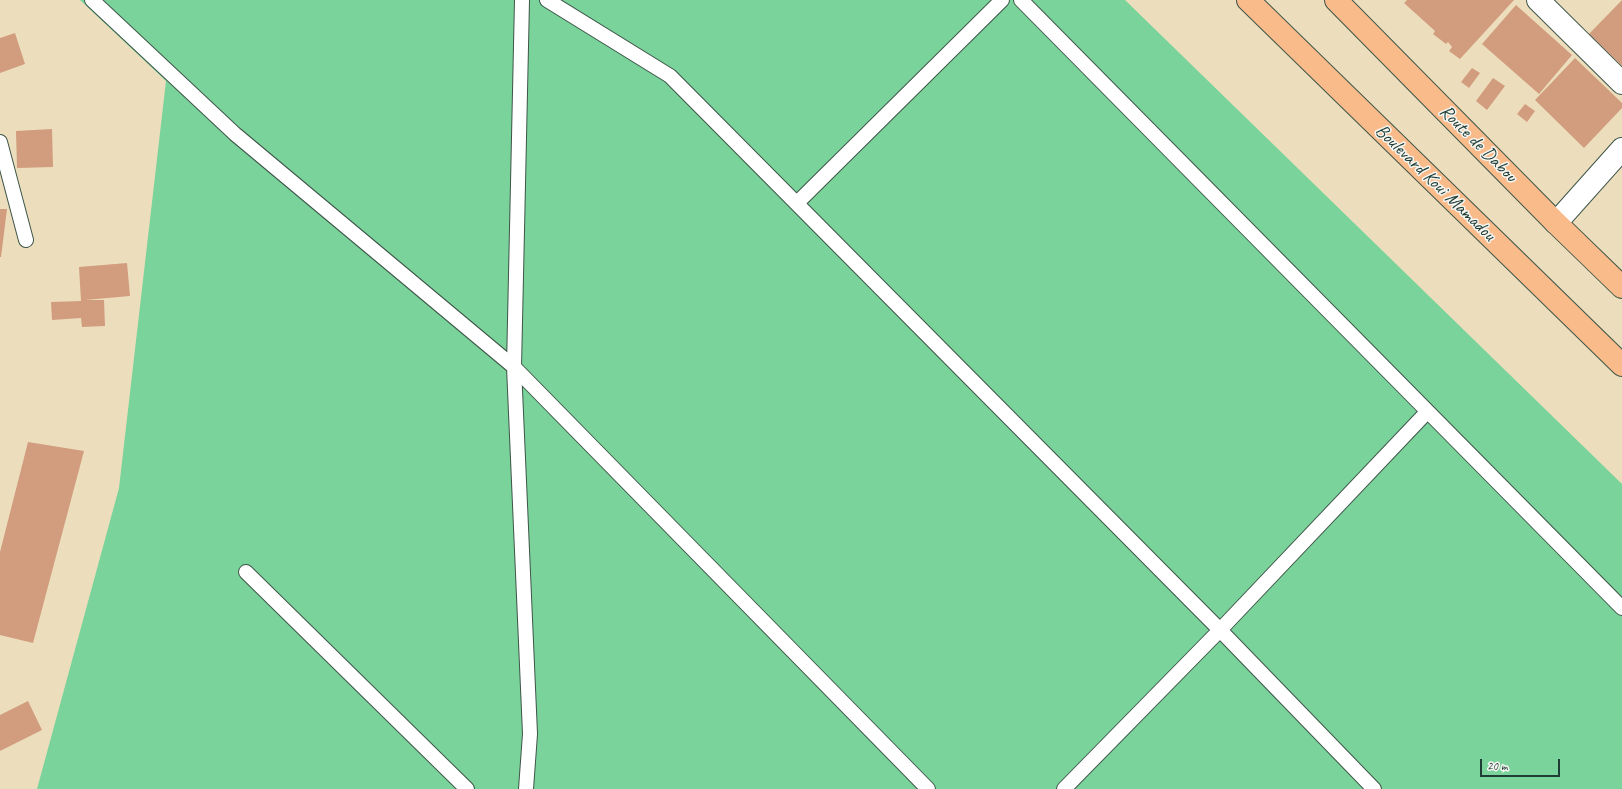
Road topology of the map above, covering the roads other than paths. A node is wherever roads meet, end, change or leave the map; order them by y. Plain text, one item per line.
1 (92, 0) edge
2 (522, 0) edge
3 (546, 0) edge
4 (1002, 0) edge
5 (1021, 0) edge
6 (1248, 0) edge
7 (1336, 0) edge
8 (1538, 0) edge
9 (1622, 83) edge
10 (0, 142) edge
11 (1622, 149) edge
12 (797, 203) junction
13 (1556, 224) junction
14 (26, 240) dead end
15 (1622, 287) edge
16 (1622, 365) edge
17 (514, 366) junction
18 (1427, 412) junction
19 (246, 572) dead end
20 (1622, 608) edge
21 (1220, 630) junction
22 (467, 789) edge
23 (526, 789) edge
24 (928, 789) edge
25 (1064, 789) edge
26 (1374, 789) edge

1 - 17 lane
2 - 17 lane
3 - 12 lane
4 - 12 lane
5 - 18 lane
6 - 16 main road, Boulevard Koui Mamadou
7 - 13 main road, Route de Dabou
8 - 9 street
10 - 14 lane
11 - 13 street
12 - 21 lane
13 - 15 main road, Route de Dabou
17 - 23 lane
17 - 24 lane
18 - 20 lane
18 - 21 lane
19 - 22 lane
21 - 25 lane
21 - 26 lane

